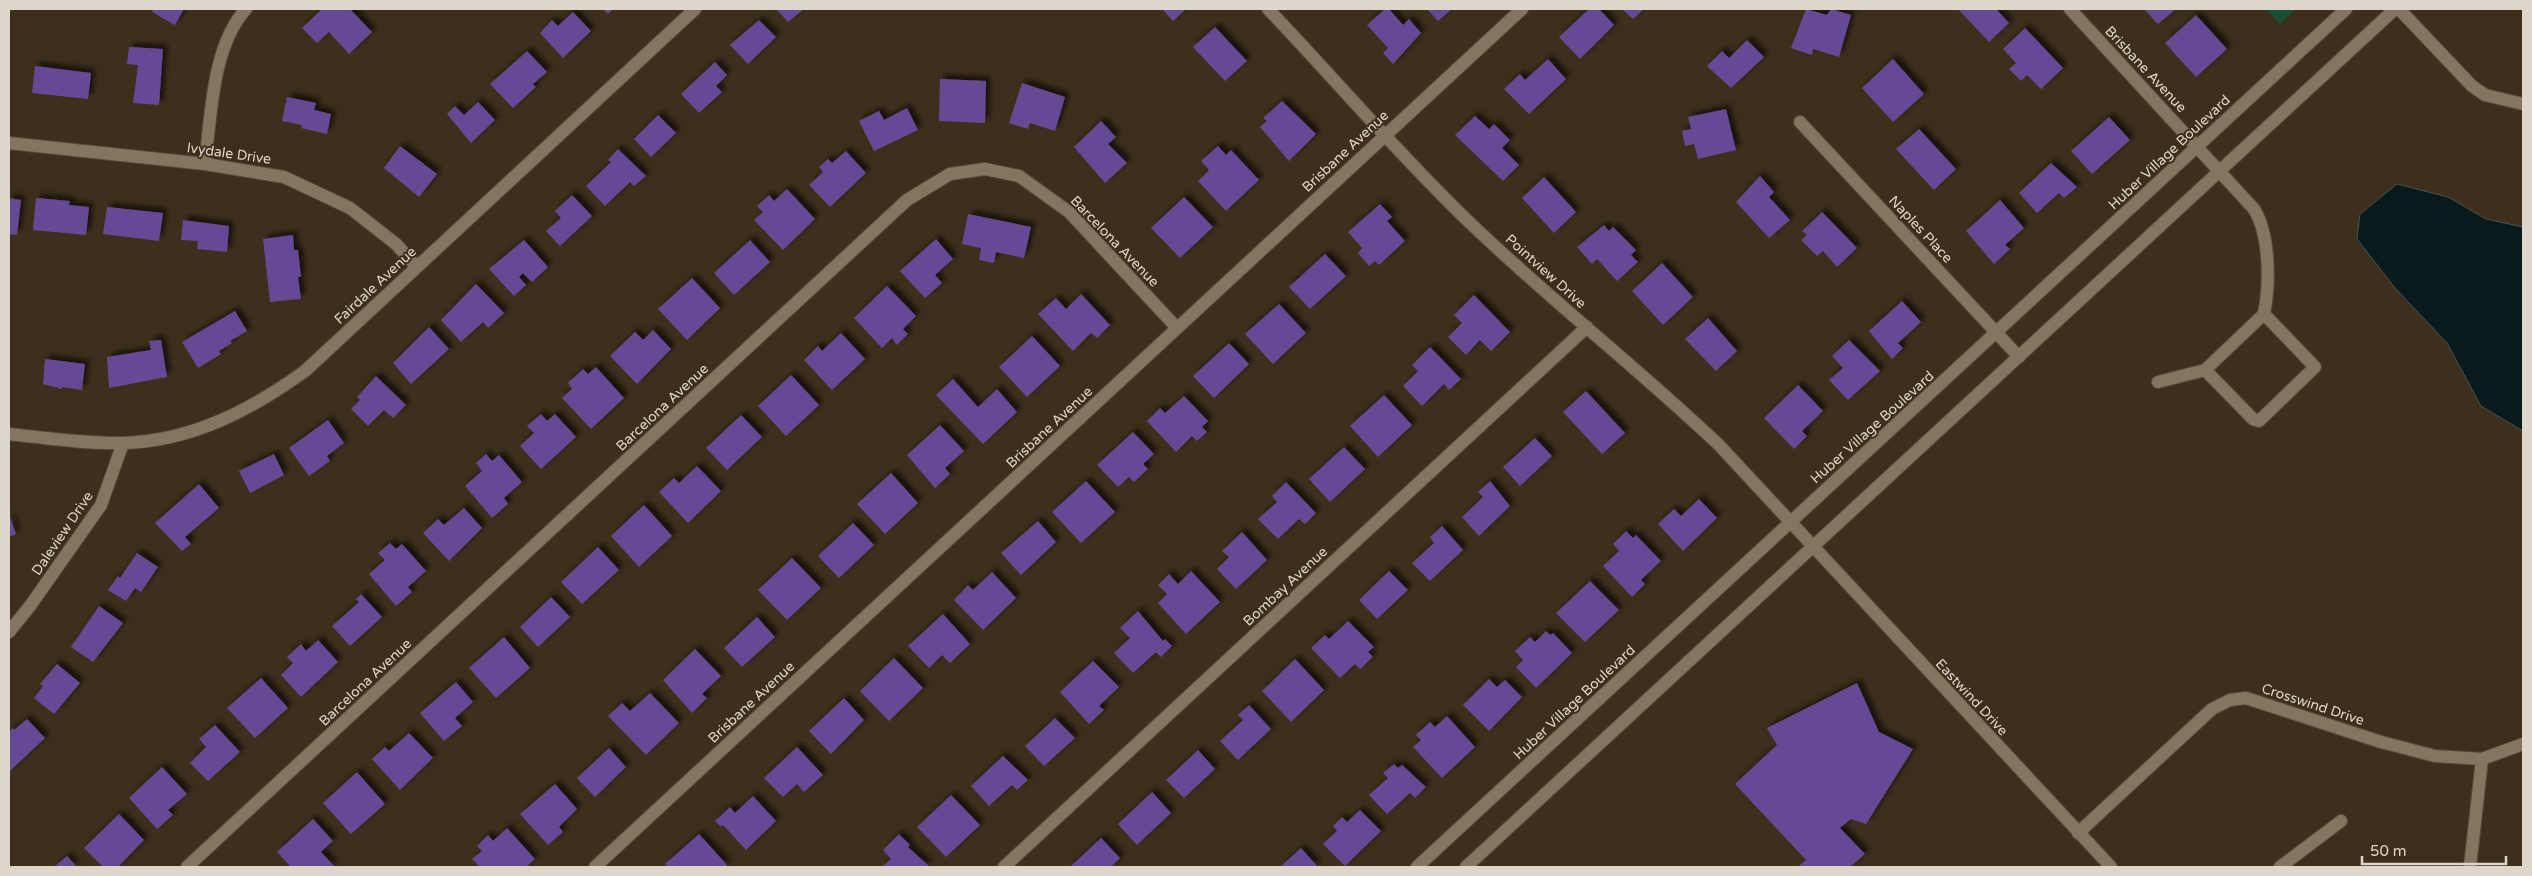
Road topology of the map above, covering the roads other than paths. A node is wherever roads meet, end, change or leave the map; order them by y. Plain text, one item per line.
1 (246, 9) edge
2 (695, 9) edge
3 (1268, 9) edge
4 (1522, 9) edge
5 (2070, 9) edge
6 (2346, 9) edge
7 (2395, 9) edge
8 (2399, 9) edge
9 (2523, 104) edge
10 (1800, 122) dead end
11 (1385, 135) junction
12 (9, 143) edge
13 (2197, 146) junction
14 (205, 164) junction
15 (2220, 171) junction
16 (416, 266) junction
17 (2264, 314) junction
18 (1177, 328) junction
19 (1587, 328) junction
20 (1997, 332) junction
21 (2019, 357) junction
22 (2205, 370) junction
23 (2158, 382) dead end
24 (9, 434) edge
25 (123, 443) junction
26 (1789, 522) junction
27 (1812, 547) junction
28 (9, 632) edge
29 (2523, 744) edge
30 (2482, 759) junction
31 (2341, 821) dead end
32 (2078, 833) junction
33 (187, 867) edge
34 (595, 867) edge
35 (1004, 867) edge
36 (1417, 867) edge
37 (1466, 867) edge
38 (2111, 867) edge
39 (2280, 867) edge
40 (2470, 867) edge

1 - 14 street
2 - 16 street, Fairdale Avenue
3 - 11 street, Pointview Drive
4 - 11 street, Brisbane Avenue
5 - 13 street, Brisbane Avenue
6 - 13 street, Huber Village Boulevard
7 - 15 street
8 - 9 street
10 - 20 street, Naples Place
11 - 18 street, Brisbane Avenue
11 - 19 street, Pointview Drive
12 - 14 street, Ivydale Drive
13 - 15 street, Brisbane Avenue
13 - 20 street, Huber Village Boulevard
14 - 16 street, Ivydale Drive
15 - 17 street, Brisbane Avenue
15 - 21 street
16 - 25 street, Fairdale Avenue
17 - 22 street
17 - 22 street
18 - 33 street, Barcelona Avenue
18 - 34 street, Brisbane Avenue
19 - 26 street, Pointview Drive
19 - 35 street, Bombay Avenue
20 - 21 street, Naples Place
20 - 26 street, Huber Village Boulevard
21 - 27 street
22 - 23 street
24 - 25 street, Fairdale Avenue
25 - 28 street, Daleview Drive
26 - 27 street, Pointview Drive
26 - 36 street, Huber Village Boulevard
27 - 32 street, Eastwind Drive
27 - 37 street
29 - 30 street, Crosswind Drive
30 - 32 street, Crosswind Drive
30 - 40 street
31 - 39 street
32 - 38 street, Eastwind Drive

